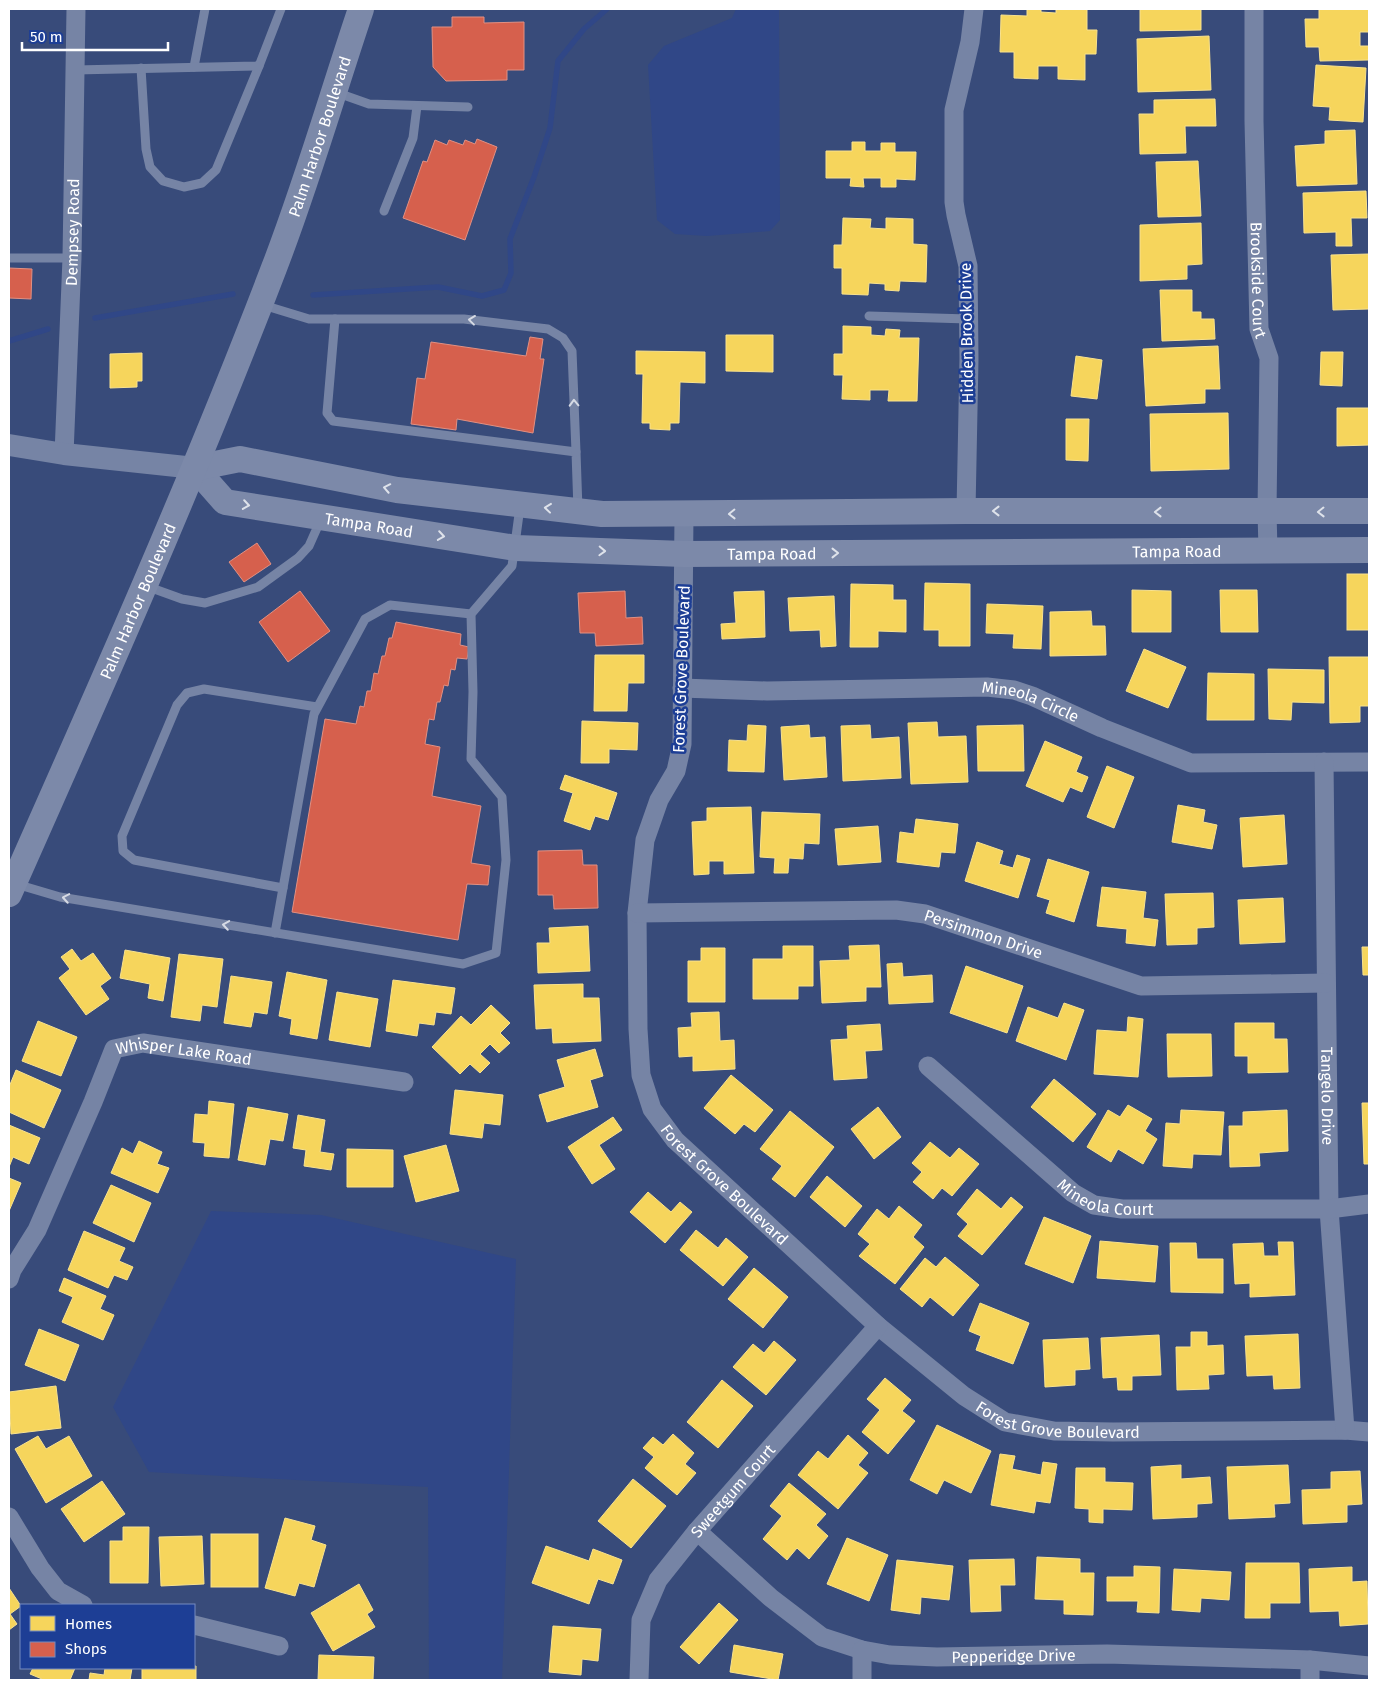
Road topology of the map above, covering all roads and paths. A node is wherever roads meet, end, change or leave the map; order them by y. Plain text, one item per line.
1 (76, 9) edge
2 (205, 9) edge
3 (281, 9) edge
4 (360, 9) edge
5 (974, 9) edge
6 (1254, 9) edge
7 (259, 66) junction
8 (194, 67) junction
9 (141, 68) junction
10 (74, 70) junction
11 (334, 92) junction
12 (417, 106) junction
13 (468, 107) dead end
14 (384, 211) dead end
15 (9, 258) edge
16 (72, 258) junction
17 (260, 305) junction
18 (869, 316) dead end
19 (335, 318) junction
20 (968, 318) junction
21 (9, 445) edge
22 (576, 452) junction
23 (64, 454) junction
24 (195, 468) junction
25 (521, 505) junction
26 (578, 511) junction
27 (966, 511) junction
28 (1369, 511) edge
29 (1267, 512) junction
30 (684, 514) junction
31 (322, 517) junction
32 (516, 548) junction
33 (1268, 550) junction
34 (1369, 550) edge
35 (684, 554) junction
36 (144, 585) junction
37 (472, 614) junction
38 (682, 688) junction
39 (317, 707) junction
40 (1324, 762) junction
41 (1369, 762) edge
42 (283, 888) junction
43 (11, 889) edge
44 (637, 913) junction
45 (275, 932) junction
46 (1326, 983) junction
47 (928, 1066) dead end
48 (404, 1082) dead end
49 (1369, 1204) edge
50 (1328, 1209) junction
51 (10, 1272) edge
52 (878, 1326) junction
53 (1369, 1426) edge
54 (1346, 1430) junction
55 (1369, 1432) edge
56 (9, 1517) edge
57 (697, 1531) junction
58 (81, 1604) edge
59 (195, 1625) edge
60 (279, 1646) dead end
61 (862, 1650) junction
62 (1310, 1660) junction
63 (1369, 1666) edge
64 (639, 1680) edge
65 (862, 1680) edge
66 (1310, 1680) edge

1 - 10 street, Dempsey Road
2 - 8 lane
3 - 7 lane
4 - 11 main road, Palm Harbor Boulevard
5 - 20 street, Hidden Brook Drive
6 - 29 street, Brookside Court
7 - 8 lane
7 - 9 lane
8 - 9 lane
9 - 10 lane
10 - 16 street, Dempsey Road
11 - 12 lane
11 - 17 main road, Palm Harbor Boulevard
12 - 13 lane
12 - 14 lane
15 - 16 lane
16 - 23 street, Dempsey Road
17 - 19 lane
17 - 24 main road, Palm Harbor Boulevard
18 - 20 lane
22 -> 19 lane
19 - 22 lane
20 - 27 street, Hidden Brook Drive
21 - 23 street
22 - 26 lane
23 - 24 street
25 -> 24 main road
24 -> 31 main road, Tampa Road
24 - 36 main road, Palm Harbor Boulevard
26 -> 25 main road
25 - 32 lane
26 - 30 main road
29 -> 27 main road
27 -> 30 main road
28 -> 29 main road
29 - 33 street, Brookside Court
30 - 35 street, Forest Grove Boulevard
31 -> 32 main road, Tampa Road
31 - 36 lane
32 -> 35 main road, Tampa Road
32 - 37 lane
33 - 34 main road, Tampa Road
35 -> 33 main road, Tampa Road
35 - 38 street, Forest Grove Boulevard
36 - 43 main road, Palm Harbor Boulevard
37 - 39 lane
37 - 45 lane
38 - 40 street, Mineola Circle
38 - 44 street, Forest Grove Boulevard
39 - 42 lane
39 - 42 lane
40 - 41 street, Mineola Circle
40 - 46 street, Tangelo Drive
42 - 45 lane
45 -> 43 lane
44 - 46 street, Persimmon Drive
44 - 52 street, Forest Grove Boulevard
46 - 50 street, Tangelo Drive
47 - 50 street, Mineola Court
48 - 51 street, Whisper Lake Road
49 - 50 street
50 - 54 street, Tangelo Drive
52 - 54 street, Forest Grove Boulevard
52 - 57 street, Sweetgum Court
53 - 54 street, Forest Grove Boulevard
54 - 55 street, Forest Grove Boulevard
56 - 58 street
57 - 61 street, Pepperidge Drive
57 - 64 street, Sweetgum Court
59 - 60 street
61 - 62 street, Pepperidge Drive
61 - 65 street
62 - 63 street, Pepperidge Drive
62 - 66 street

